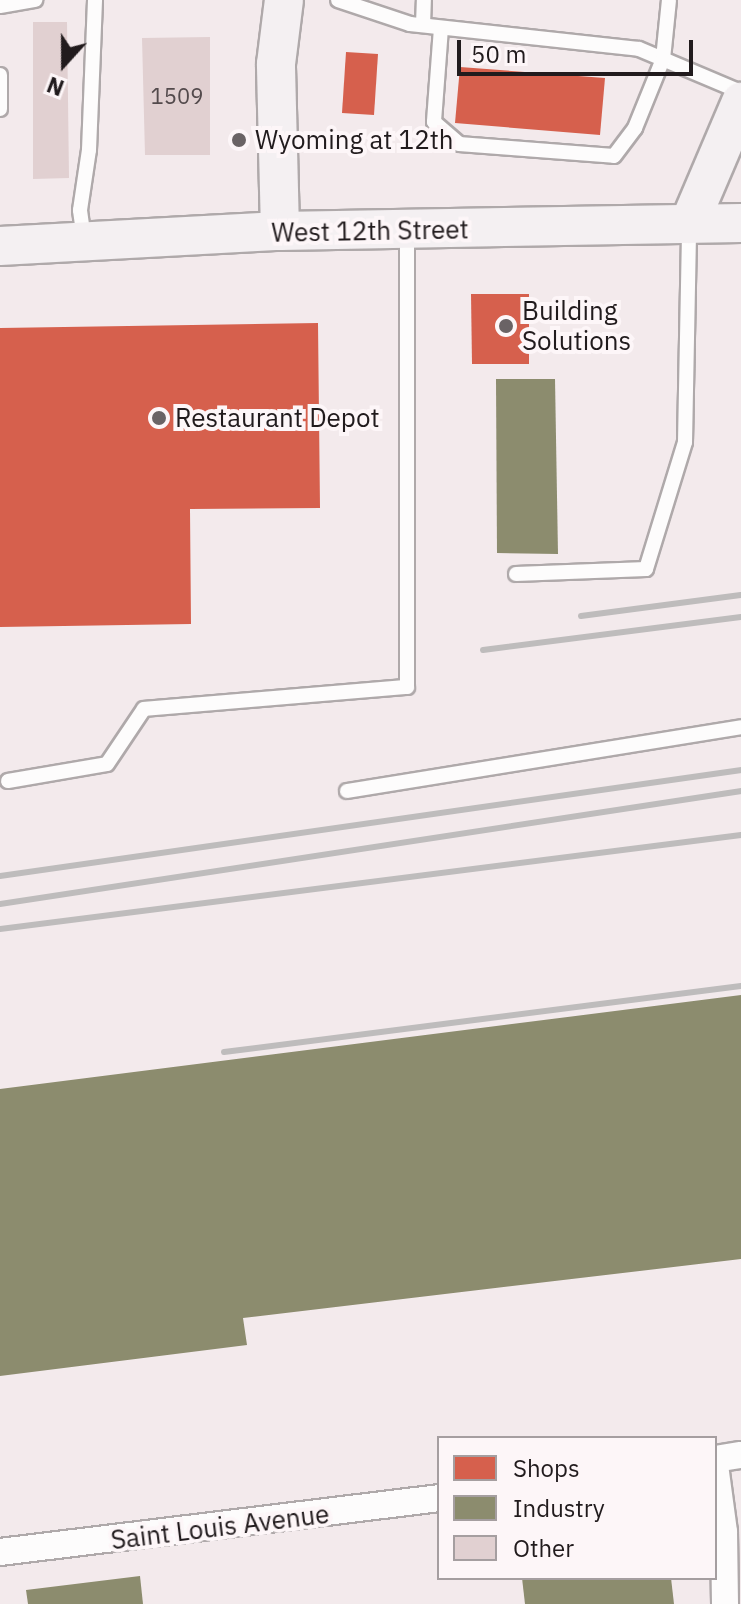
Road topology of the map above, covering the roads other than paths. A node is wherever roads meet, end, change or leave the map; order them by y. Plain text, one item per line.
1 (35, 0) edge
2 (95, 0) edge
3 (284, 0) edge
4 (338, 0) edge
5 (424, 0) edge
6 (669, 0) edge
7 (0, 6) edge
8 (423, 25) junction
9 (441, 28) junction
10 (663, 59) junction
11 (0, 75) edge
12 (741, 92) edge
13 (741, 102) edge
14 (0, 109) edge
15 (741, 223) edge
16 (689, 224) junction
17 (280, 231) junction
18 (407, 231) junction
19 (84, 242) junction
20 (0, 246) edge
21 (516, 574) dead end
22 (741, 727) edge
23 (8, 781) dead end
24 (347, 791) dead end
25 (741, 1455) edge
26 (717, 1461) edge
27 (717, 1478) edge
28 (437, 1498) edge
29 (0, 1552) edge
30 (725, 1604) edge

1 - 7 lane
2 - 19 lane
3 - 17 main road
4 - 8 lane
5 - 8 lane
6 - 10 lane
8 - 9 lane
9 - 10 lane
9 - 10 lane
10 - 12 lane
11 - 14 lane
13 - 16 main road
15 - 16 main road, West 12th Street
16 - 18 main road, West 12th Street
16 - 21 lane
17 - 18 main road, West 12th Street
17 - 19 main road, West 12th Street
18 - 23 lane
19 - 20 main road, West 12th Street
22 - 24 lane
25 - 26 street
27 - 30 street
28 - 29 street, Saint Louis Avenue

